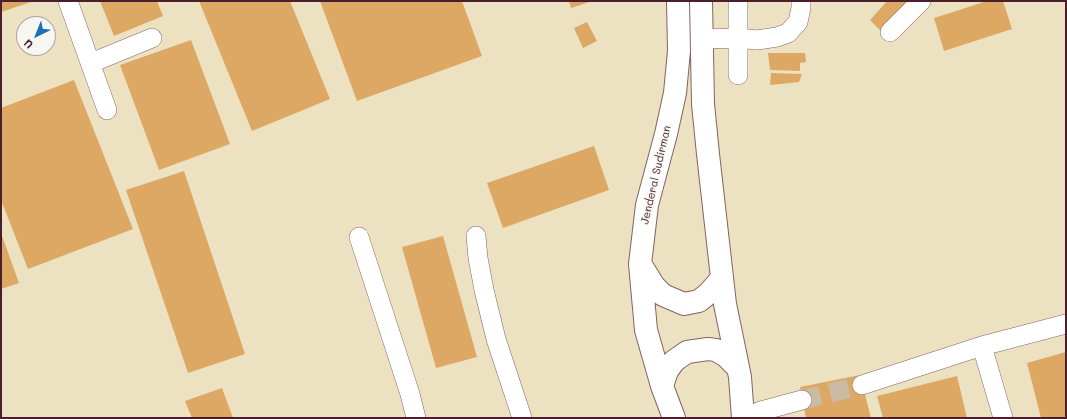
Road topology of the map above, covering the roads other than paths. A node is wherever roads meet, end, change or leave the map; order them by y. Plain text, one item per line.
1 (68, 1) edge
2 (678, 1) edge
3 (701, 1) edge
4 (738, 1) edge
5 (801, 1) edge
6 (921, 1) edge
7 (890, 32) dead end
8 (152, 38) dead end
9 (737, 38) junction
10 (702, 39) junction
11 (91, 63) junction
12 (738, 75) dead end
13 (107, 110) dead end
14 (476, 236) dead end
15 (359, 237) dead end
16 (640, 264) junction
17 (722, 278) junction
18 (1066, 324) edge
19 (982, 346) junction
20 (738, 368) junction
21 (862, 385) tunnel mouth
22 (662, 386) junction
23 (802, 400) tunnel mouth
24 (785, 411) edge
25 (416, 418) edge
26 (522, 418) edge
27 (674, 418) edge
28 (744, 418) edge
29 (1003, 418) edge

1 - 11 lane
2 - 16 highway, Jenderal Sudirman
3 - 10 highway
4 - 9 lane
5 - 9 lane
6 - 7 lane
8 - 11 lane
9 - 10 lane
9 - 12 lane
10 - 17 highway
11 - 13 lane
14 - 26 lane
15 - 25 lane
16 - 17 highway
16 - 22 highway, Jenderal Sudirman
17 - 20 highway
18 - 19 lane
19 - 21 lane
19 - 29 lane
20 - 22 highway
20 - 28 highway
22 - 27 highway, Jenderal Sudirman
23 - 24 lane
24 - 28 lane

